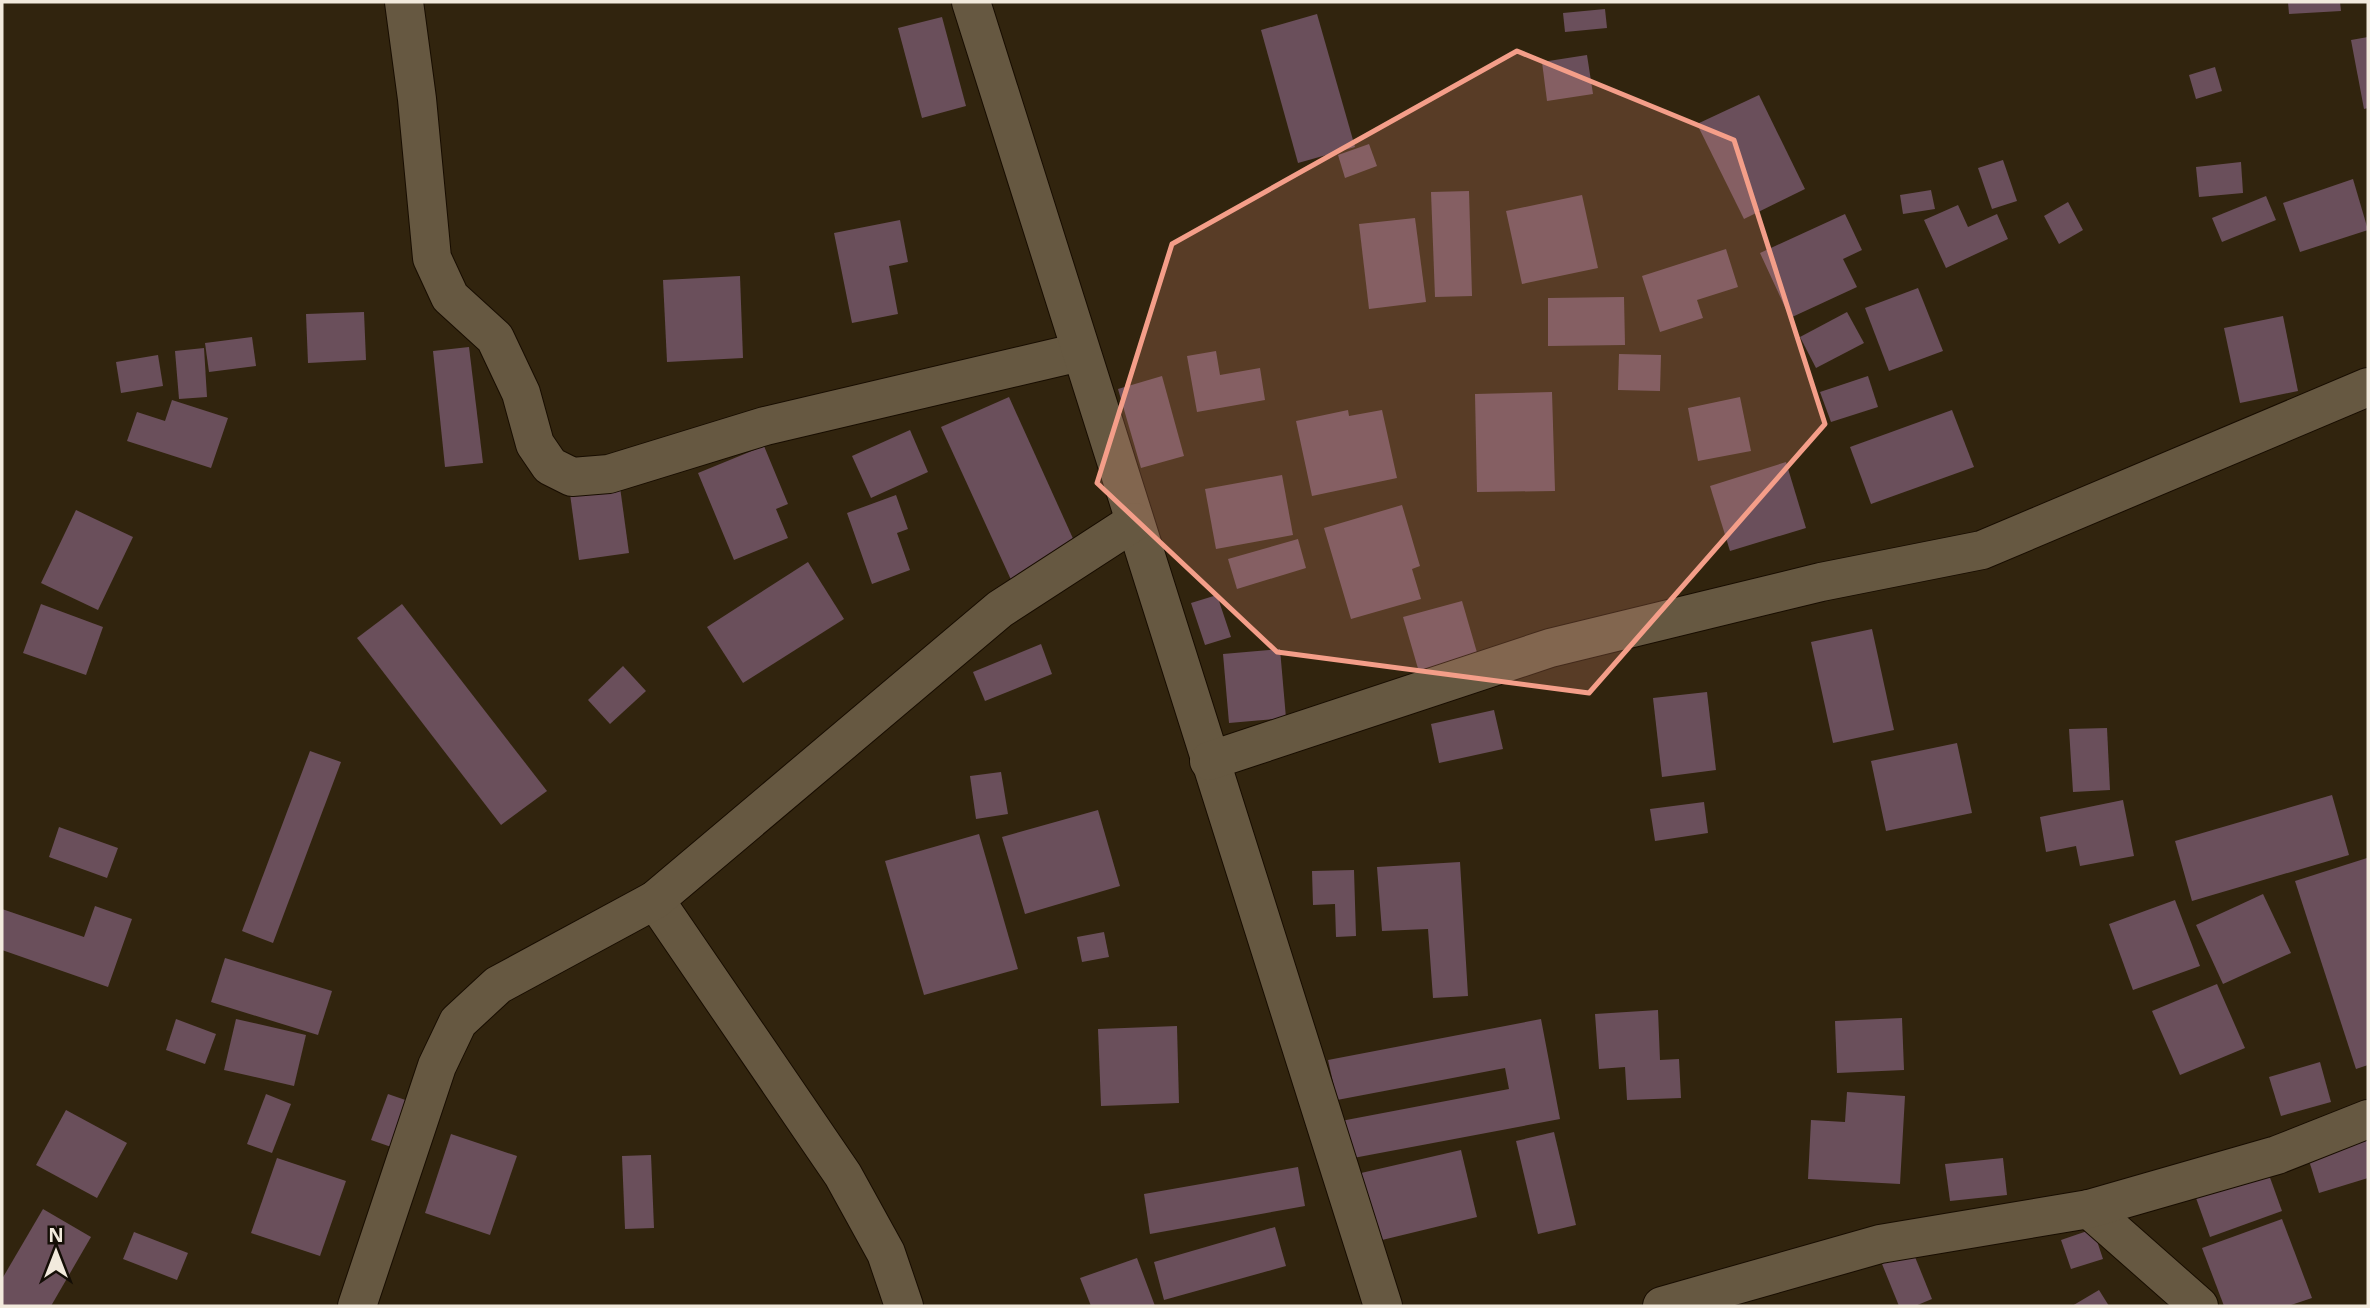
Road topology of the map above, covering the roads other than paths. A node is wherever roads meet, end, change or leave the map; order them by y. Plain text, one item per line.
1 (404, 2) edge
2 (971, 2) edge
3 (1080, 352) junction
4 (2368, 387) edge
5 (1134, 522) junction
6 (1209, 761) junction
7 (655, 900) junction
8 (2368, 1119) edge
9 (2089, 1209) junction
10 (357, 1306) edge
11 (904, 1306) edge
12 (1382, 1306) edge
13 (1662, 1306) edge
14 (2199, 1306) edge

1 - 3 street
2 - 3 street
3 - 5 street
4 - 6 street
5 - 6 street
5 - 7 street
6 - 12 street
7 - 10 street
7 - 11 street
8 - 9 street
9 - 13 street
9 - 14 street

